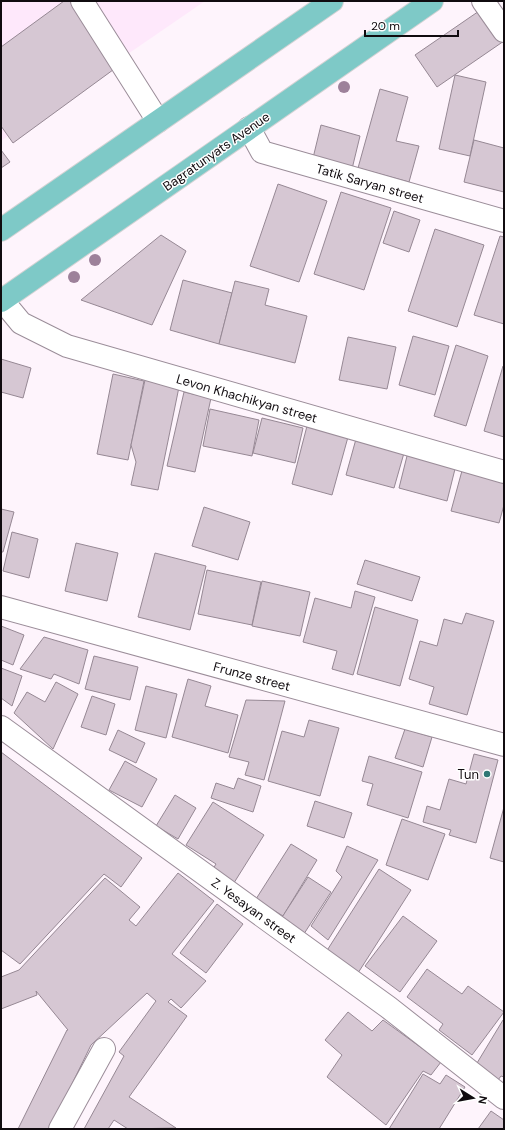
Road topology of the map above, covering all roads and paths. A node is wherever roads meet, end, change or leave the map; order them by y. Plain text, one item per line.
1 (82, 1) edge
2 (332, 1) edge
3 (432, 1) edge
4 (484, 1) edge
5 (504, 31) edge
6 (158, 121) junction
7 (249, 128) junction
8 (504, 221) edge
9 (1, 230) edge
10 (2, 301) edge
11 (504, 472) edge
12 (1, 607) edge
13 (1, 727) edge
14 (504, 745) edge
15 (104, 1048) dead end
16 (504, 1098) edge
17 (60, 1129) edge

1 - 6 street
2 - 6 main road
3 - 7 main road, Bagratunyats Avenue
4 - 5 street
6 - 9 main road
7 - 8 street, Tatik Saryan street
7 - 10 main road, Bagratunyats Avenue
10 - 11 street, Levon Khachikyan street
12 - 14 street, Frunze street
13 - 16 street, Z. Yesayan street
15 - 17 street

